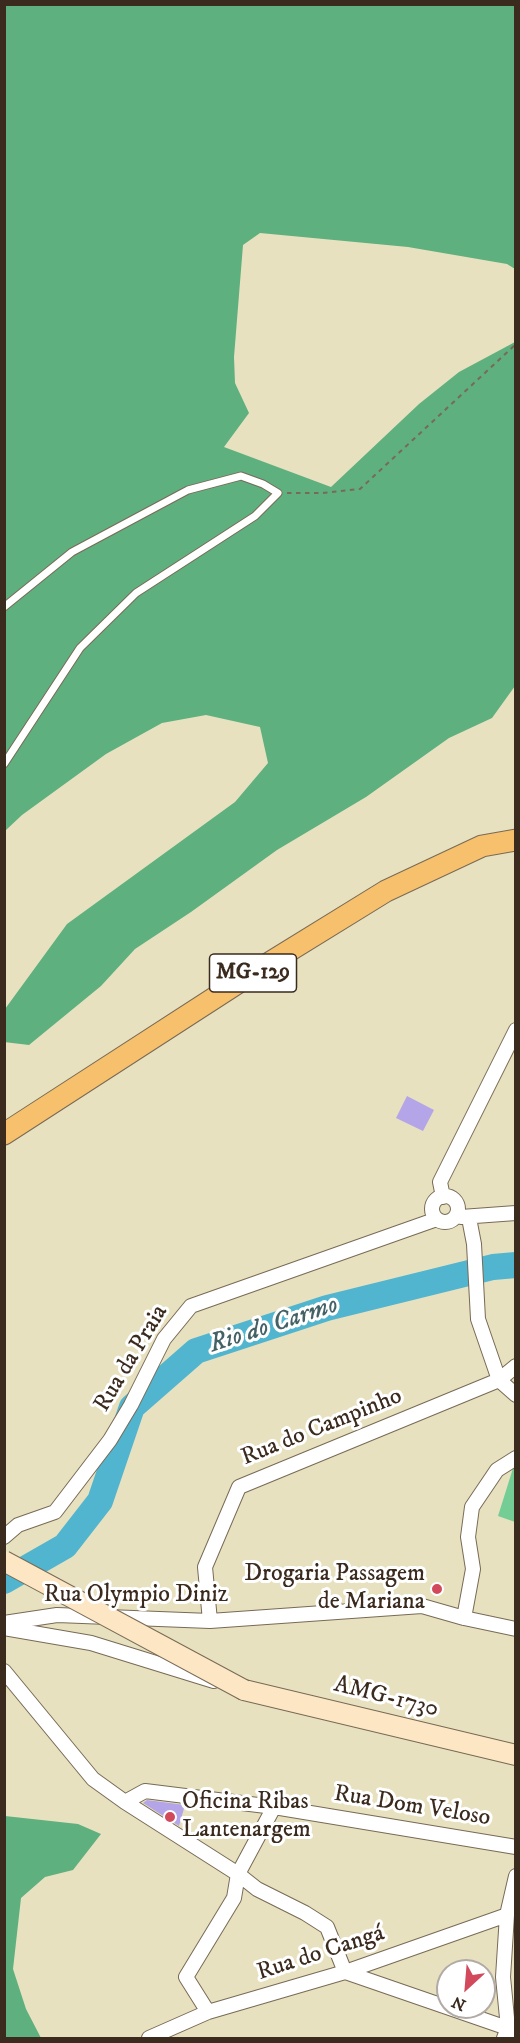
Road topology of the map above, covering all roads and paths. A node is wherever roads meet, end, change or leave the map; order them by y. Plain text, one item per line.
1 (516, 344) edge
2 (278, 493) junction
3 (4, 607) edge
4 (4, 764) edge
5 (516, 840) edge
6 (516, 1030) edge
7 (4, 1134) edge
8 (443, 1197) junction
9 (516, 1213) edge
10 (462, 1217) junction
11 (437, 1219) junction
12 (516, 1366) edge
13 (499, 1380) junction
14 (516, 1395) edge
15 (516, 1458) edge
16 (4, 1537) edge
17 (4, 1561) edge
18 (464, 1618) junction
19 (210, 1622) junction
20 (4, 1623) edge
21 (4, 1629) edge
22 (516, 1629) edge
23 (4, 1671) edge
24 (244, 1690) junction
25 (516, 1755) edge
26 (125, 1802) junction
27 (274, 1807) junction
28 (516, 1846) edge
29 (238, 1874) junction
30 (516, 1876) edge
31 (507, 1915) junction
32 (345, 1972) junction
33 (208, 2012) junction
34 (509, 2032) edge
35 (149, 2038) edge

1 - 2 path
2 - 3 lane
2 - 4 lane
5 - 7 main road, MG-129
6 - 8 street
8 - 10 street
8 - 11 street
9 - 10 street
10 - 11 street
10 - 13 street
11 - 16 street, Rua da Praia
12 - 13 street, Rua do Campinho
13 - 14 street
13 - 19 street, Rua do Campinho
15 - 18 street
17 - 24 main road, AMG-1730, bridge
18 - 19 street, Rua Olympio Diniz
18 - 22 street, Rua Olympio Diniz
19 - 20 street, Rua Olympio Diniz
21 - 24 street
23 - 26 street
24 - 25 main road, AMG-1730
26 - 27 street, Rua Dom Veloso
26 - 29 street
27 - 28 street, Rua Dom Veloso
27 - 29 street
29 - 32 street
29 - 33 street
30 - 31 street
31 - 32 street, Rua do Cangá
31 - 34 street
32 - 33 street, Rua do Cangá
32 - 34 street
33 - 35 street, Rua do Cangá

